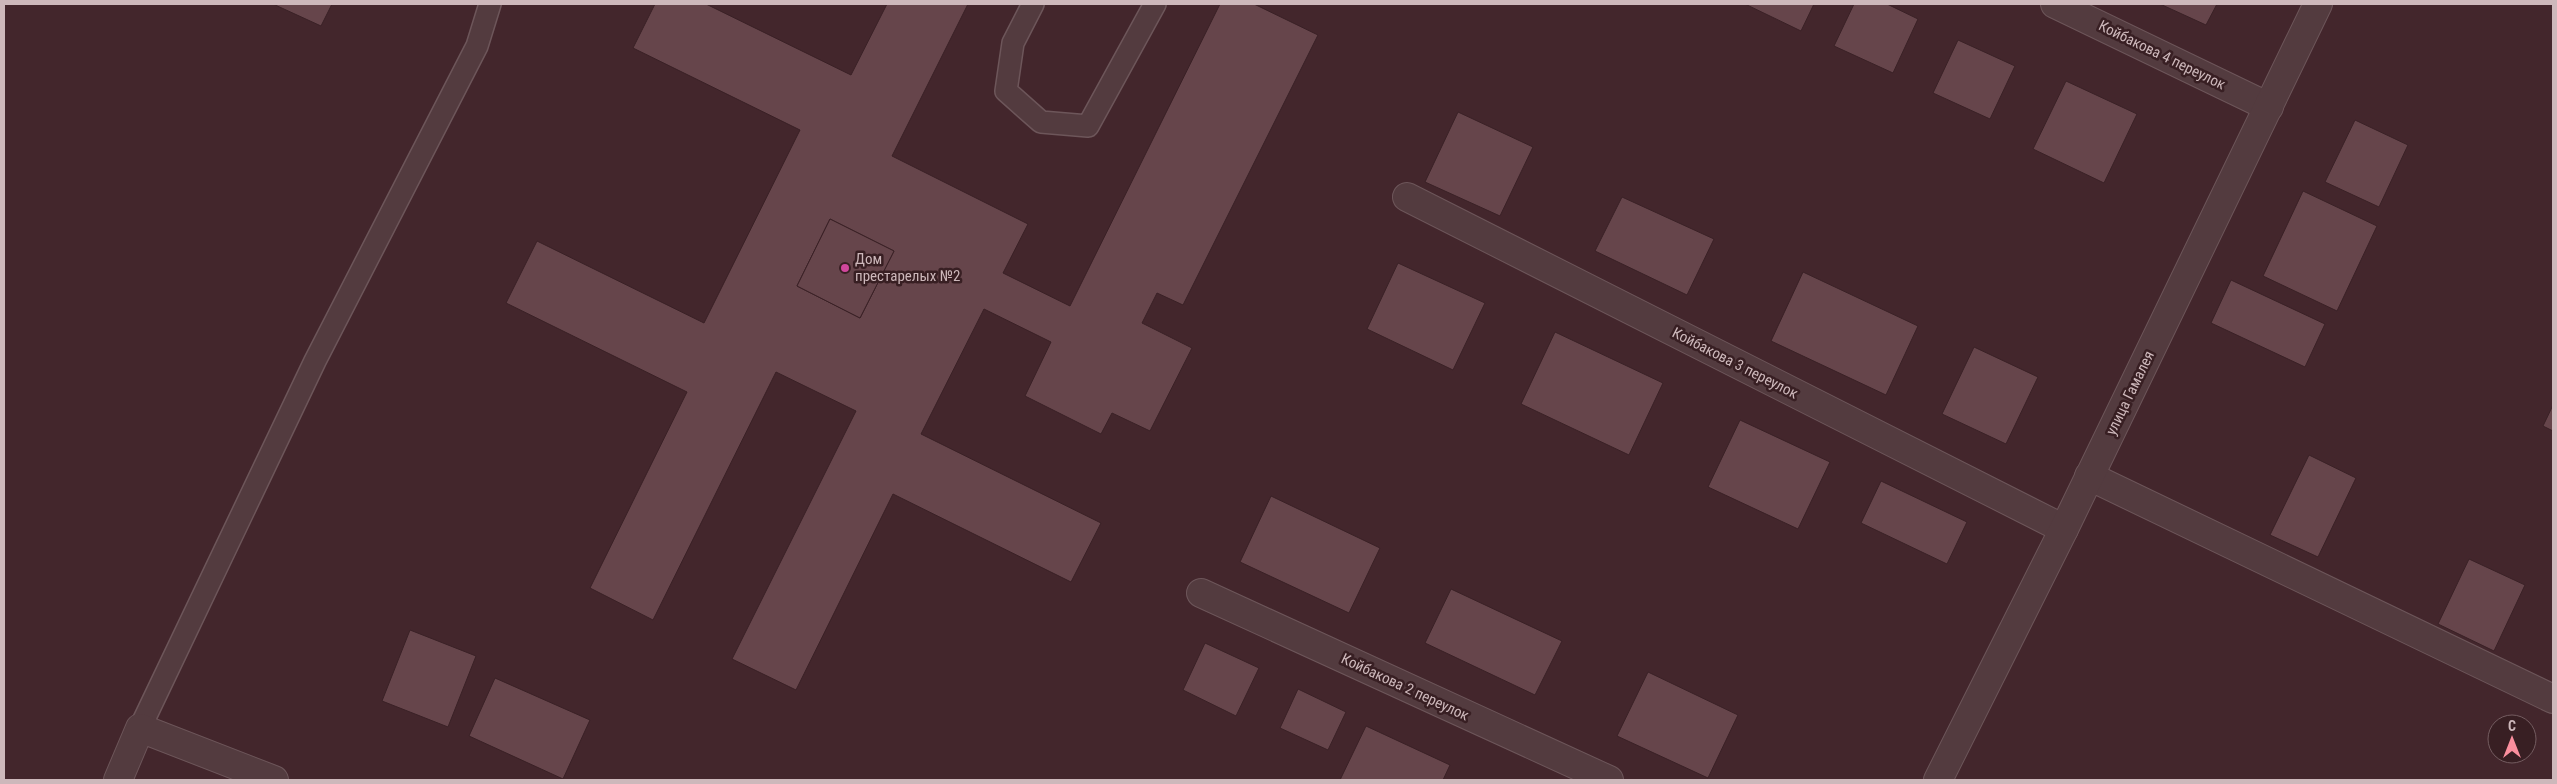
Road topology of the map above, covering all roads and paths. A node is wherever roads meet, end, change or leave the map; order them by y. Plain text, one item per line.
1 (490, 4) edge
2 (1033, 4) edge
3 (1155, 4) edge
4 (2055, 4) edge
5 (2318, 4) edge
6 (2269, 107) junction
7 (1407, 197) dead end
8 (2089, 476) junction
9 (2064, 529) junction
10 (1201, 593) dead end
11 (2553, 699) edge
12 (140, 728) junction
13 (118, 780) edge
14 (274, 780) edge
15 (1609, 780) edge
16 (1938, 780) edge

1 - 12 lane
2 - 3 lane
4 - 6 street, Койбакова 4 переулок
5 - 6 street, улица Гамалея
6 - 8 street, улица Гамалея
7 - 9 street, Койбакова 3 переулок
8 - 9 street, улица Гамалея
8 - 11 street
9 - 16 street, улица Гамалея
10 - 15 street, Койбакова 2 переулок
12 - 13 street
12 - 14 street

